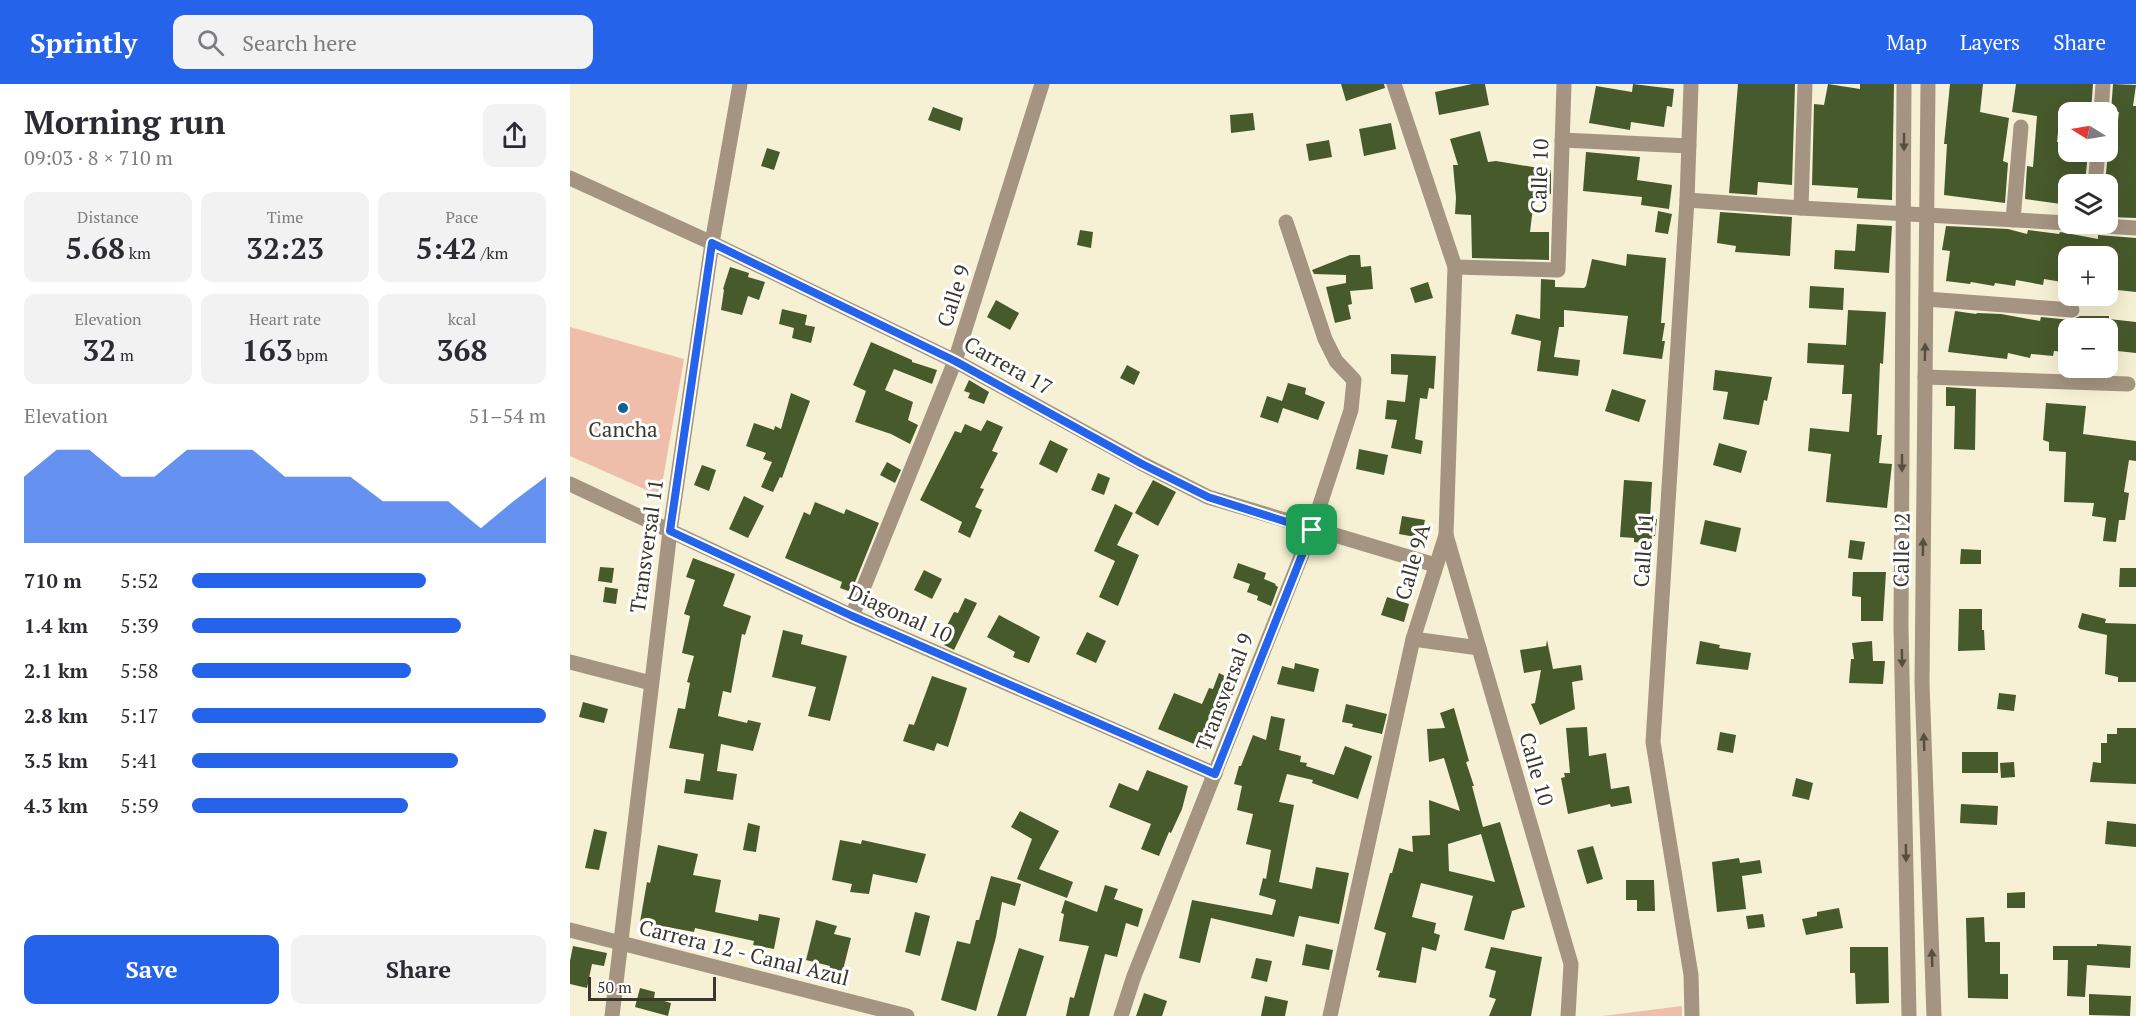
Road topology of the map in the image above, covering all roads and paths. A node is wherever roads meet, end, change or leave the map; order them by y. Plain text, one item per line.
1 (740, 84) edge
2 (1042, 84) edge
3 (1394, 84) edge
4 (1564, 84) edge
5 (1691, 84) edge
6 (1805, 84) edge
7 (1904, 84) edge
8 (1928, 84) edge
9 (2103, 84) edge
10 (2102, 102) edge
11 (2021, 127) dead end
12 (1562, 140) junction
13 (1689, 146) junction
14 (570, 178) edge
15 (1687, 200) junction
16 (1801, 208) junction
17 (1904, 214) junction
18 (1927, 215) junction
19 (2013, 220) junction
20 (1286, 222) dead end
21 (2058, 223) edge
22 (2118, 226) edge
23 (2136, 228) edge
24 (712, 243) junction
25 (1455, 267) junction
26 (1926, 299) junction
27 (2072, 310) dead end
28 (955, 361) junction
29 (1925, 377) junction
30 (2128, 384) dead end
31 (1924, 439) junction
32 (1902, 440) junction
33 (570, 484) edge
34 (1312, 530) junction
35 (670, 531) junction
36 (1446, 535) junction
37 (1435, 565) junction
38 (852, 616) junction
39 (1413, 639) junction
40 (1479, 648) junction
41 (570, 662) edge
42 (651, 683) junction
43 (1925, 765) junction
44 (1904, 766) junction
45 (1215, 774) junction
46 (570, 930) edge
47 (621, 944) junction
48 (612, 1016) edge
49 (907, 1016) edge
50 (1121, 1016) edge
51 (1330, 1016) edge
52 (1568, 1016) edge
53 (1692, 1016) edge
54 (1909, 1016) edge
55 (1934, 1016) edge

1 - 24 street, Transversal 11
2 - 28 street, Calle 9
3 - 25 street, Calle 9A
4 - 12 street, Calle 10
5 - 13 street, Calle 11
6 - 16 street
7 -> 17 street, Calle 12
8 - 18 street, Calle 12
9 - 10 street
11 - 19 street
12 - 13 street
12 - 25 street, Calle 10
13 - 15 street, Calle 11
14 - 24 street, Carrera 17
15 - 16 street
15 - 53 street, Calle 11
16 - 17 street
17 - 18 street
17 - 32 street, Calle 12
18 - 19 street
18 - 26 street, Calle 12
19 - 21 street
20 - 34 street, Transversal 9
22 - 23 street
24 - 28 street, Carrera 17
24 - 35 street, Transversal 11
25 - 36 street, Calle 9A
26 - 27 street
29 -> 26 street, Calle 12
28 - 34 street, Carrera 17
28 - 38 street, Calle 9
29 - 30 street
29 - 31 street, Calle 12
31 - 32 street
43 -> 31 street, Calle 12
32 -> 44 street, Calle 12
33 - 35 street, Diagonal 10
34 - 37 street, Carrera 17
34 - 45 street, Transversal 9
35 - 38 street, Diagonal 10
35 - 42 street, Transversal 11
36 - 37 street, Calle 9A
36 - 40 street, Calle 10
37 - 39 street, Calle 9A
38 - 45 street, Diagonal 10
39 - 40 street
39 - 51 street, Calle 9A
40 - 52 street, Calle 10
41 - 42 street
42 - 47 street, Transversal 11
43 - 44 street
55 -> 43 street, Calle 12
44 -> 54 street, Calle 12
45 - 50 street, Transversal 9
46 - 47 street, Carrera 12 - Canal Azul
47 - 48 street, Transversal 11
47 - 49 street, Carrera 12 - Canal Azul

